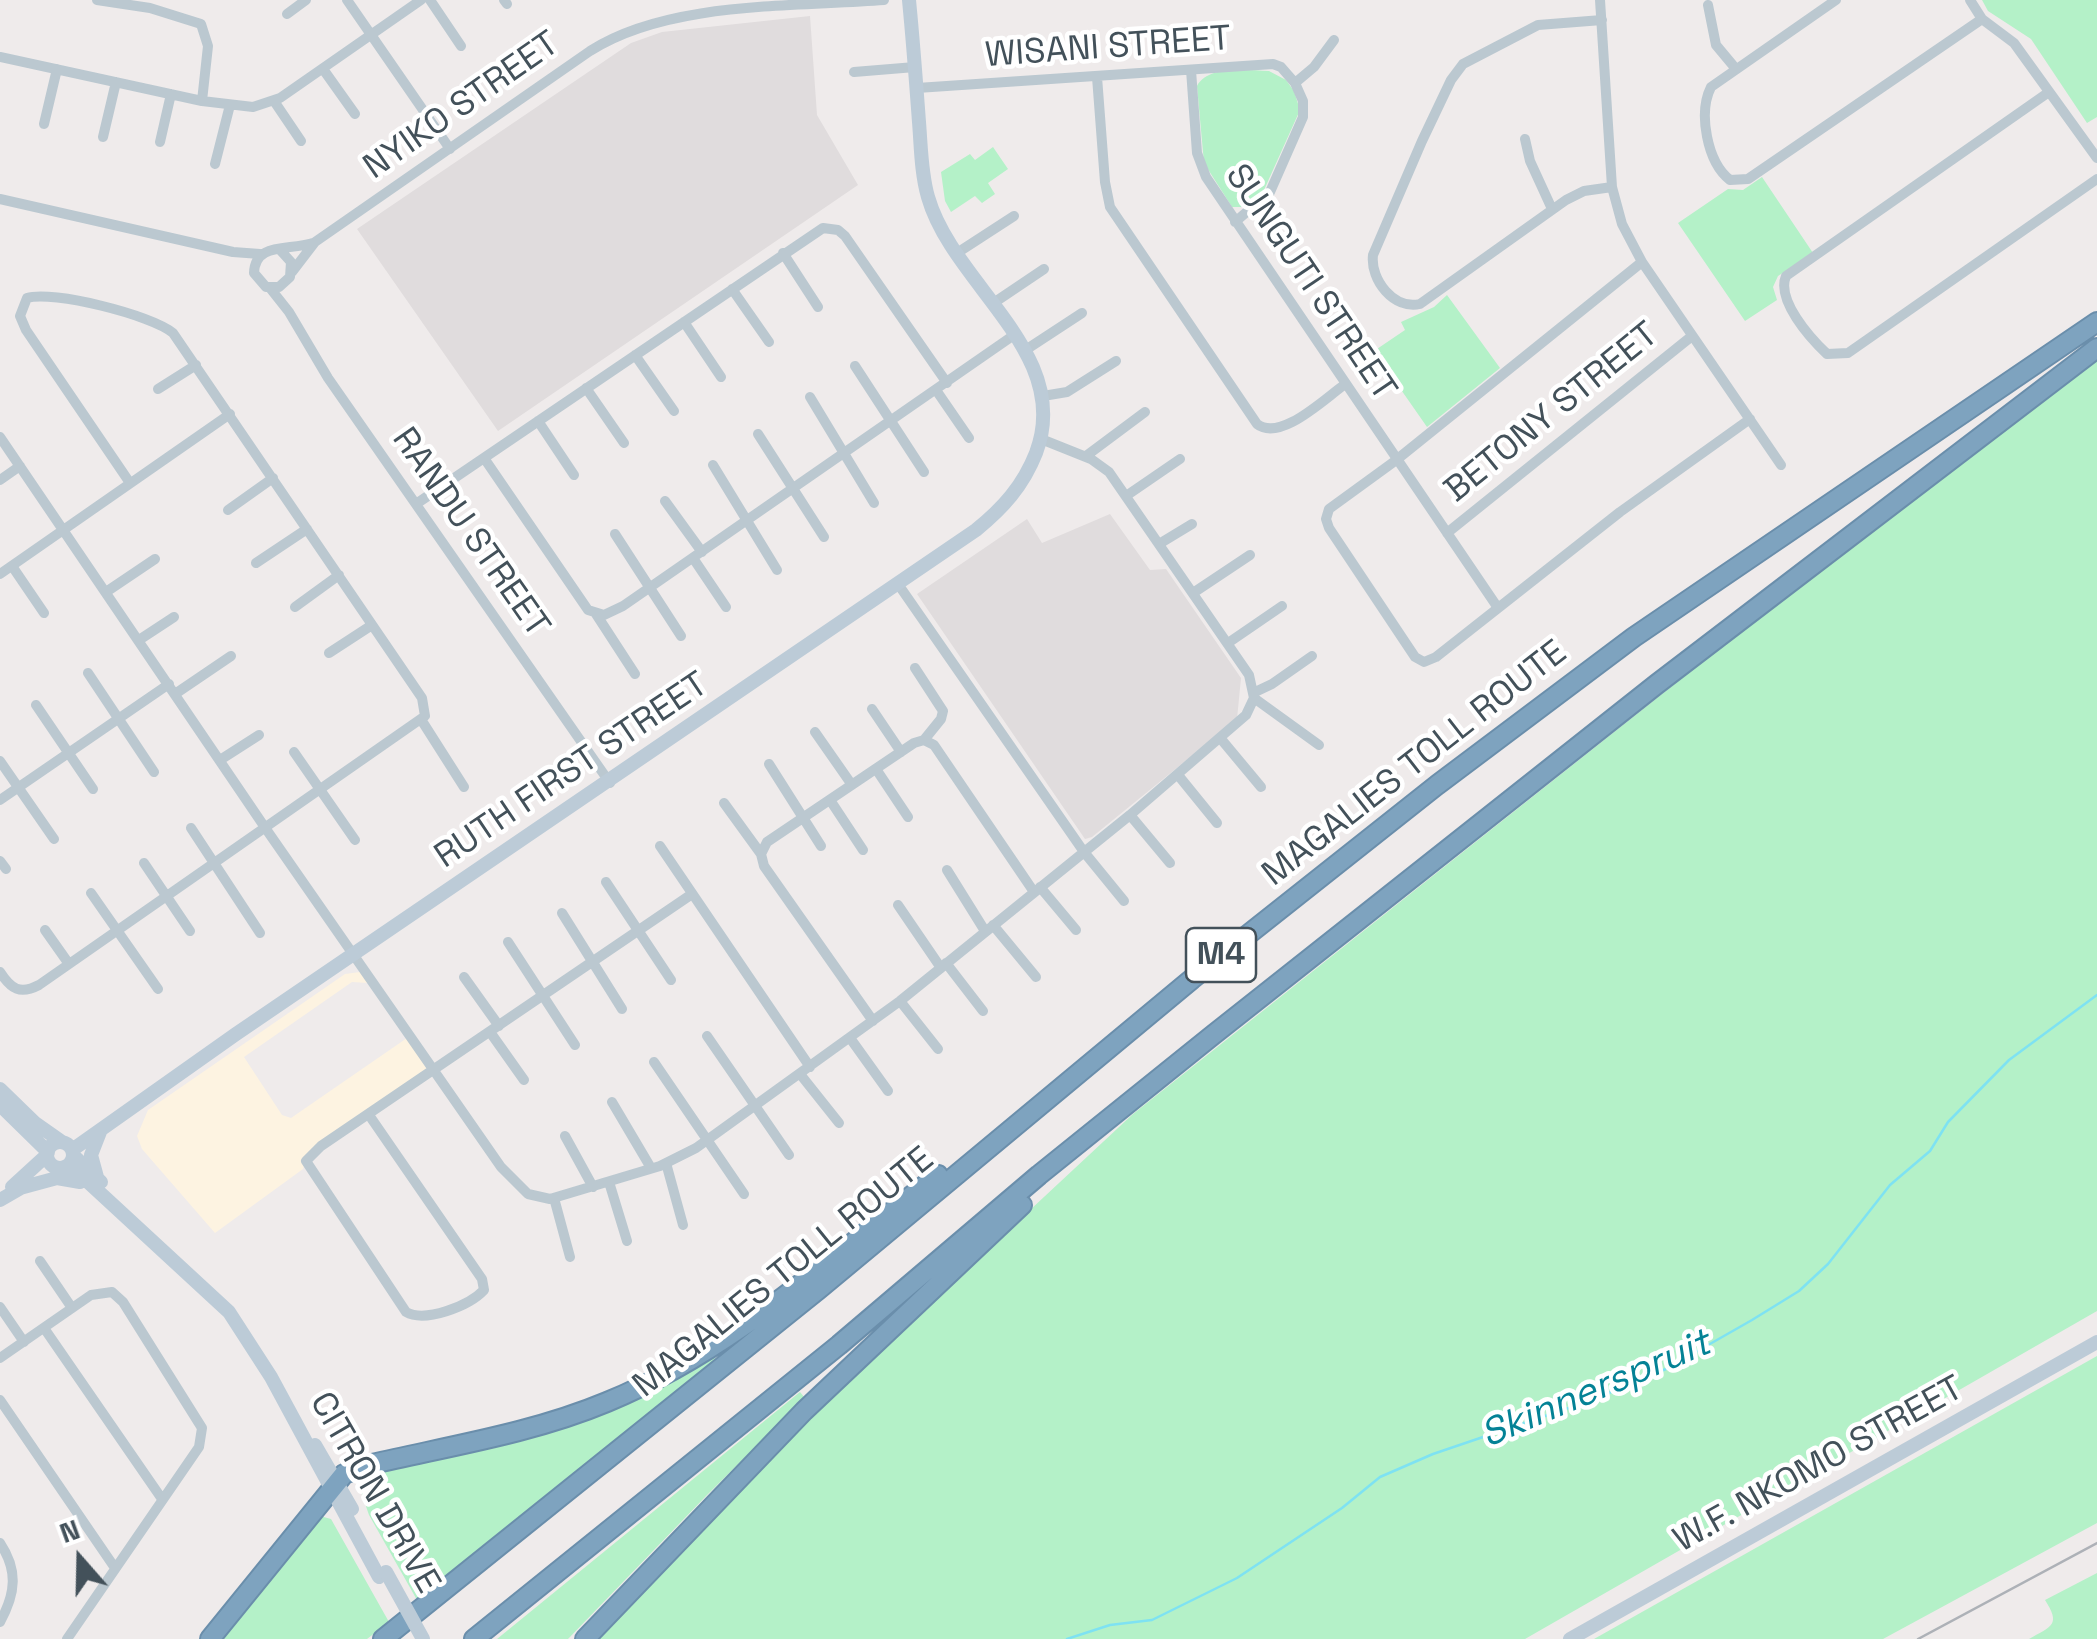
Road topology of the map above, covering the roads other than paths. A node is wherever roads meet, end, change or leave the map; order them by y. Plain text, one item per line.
1 (97, 0) edge
2 (306, 0) edge
3 (347, 0) edge
4 (420, 0) edge
5 (430, 0) edge
6 (884, 0) edge
7 (909, 0) edge
8 (1600, 0) edge
9 (1836, 0) edge
10 (1970, 0) edge
11 (151, 4) edge
12 (1708, 5) dead end
13 (714, 6) edge
14 (286, 14) dead end
15 (1982, 19) junction
16 (1602, 20) junction
17 (370, 36) junction
18 (1334, 40) dead end
19 (462, 46) dead end
20 (0, 56) edge
21 (915, 67) junction
22 (323, 68) junction
23 (57, 69) junction
24 (1736, 69) junction
25 (1191, 70) junction
26 (854, 72) dead end
27 (1097, 78) junction
28 (116, 82) junction
29 (1295, 83) junction
30 (917, 88) junction
31 (2049, 92) junction
32 (171, 94) junction
33 (202, 100) junction
34 (274, 101) junction
35 (230, 105) junction
36 (355, 114) dead end
37 (44, 124) dead end
38 (103, 137) dead end
39 (1525, 139) dead end
40 (301, 141) dead end
41 (160, 142) dead end
42 (450, 149) junction
43 (2097, 158) edge
44 (215, 164) dead end
45 (2097, 179) edge
46 (1612, 187) junction
47 (0, 199) edge
48 (1552, 209) junction
49 (1014, 216) dead end
50 (1235, 222) junction
51 (315, 242) junction
52 (282, 251) junction
53 (233, 252) junction
54 (957, 253) junction
55 (260, 254) junction
56 (783, 254) junction
57 (1642, 262) junction
58 (1044, 268) dead end
59 (254, 273) junction
60 (290, 277) junction
61 (270, 288) junction
62 (732, 288) junction
63 (992, 304) junction
64 (818, 307) dead end
65 (289, 312) junction
66 (1082, 313) dead end
67 (684, 322) junction
68 (2097, 322) edge
69 (1014, 335) junction
70 (1692, 336) junction
71 (769, 342) dead end
72 (2097, 348) edge
73 (1024, 351) junction
74 (636, 354) junction
75 (1116, 361) dead end
76 (196, 365) junction
77 (854, 366) dead end
78 (721, 377) dead end
79 (942, 386) junction
80 (1344, 386) junction
81 (586, 388) junction
82 (158, 389) dead end
83 (1043, 396) junction
84 (810, 397) dead end
85 (674, 411) dead end
86 (1145, 412) dead end
87 (230, 414) junction
88 (1750, 419) junction
89 (538, 421) junction
90 (890, 422) junction
91 (758, 434) dead end
92 (0, 437) edge
93 (969, 438) dead end
94 (1041, 439) junction
95 (624, 442) dead end
96 (844, 454) junction
97 (1086, 456) junction
98 (484, 458) junction
99 (1180, 459) dead end
100 (1395, 461) junction
101 (713, 465) dead end
102 (1782, 465) dead end
103 (20, 466) junction
104 (924, 472) dead end
105 (574, 475) dead end
106 (273, 478) junction
107 (0, 480) edge
108 (130, 483) junction
109 (794, 488) junction
110 (1126, 496) junction
111 (666, 501) dead end
112 (874, 503) dead end
113 (416, 504) junction
114 (228, 510) dead end
115 (748, 520) junction
116 (1192, 524) dead end
117 (64, 529) junction
118 (307, 529) junction
119 (615, 534) dead end
120 (1447, 534) junction
121 (824, 537) dead end
122 (1159, 544) junction
123 (698, 555) junction
124 (1250, 555) dead end
125 (154, 559) dead end
126 (256, 563) dead end
127 (12, 566) junction
128 (777, 570) dead end
129 (0, 574) edge
130 (339, 575) junction
131 (898, 584) junction
132 (651, 587) junction
133 (106, 592) junction
134 (1193, 593) junction
135 (1282, 606) dead end
136 (295, 607) dead end
137 (726, 608) dead end
138 (1498, 608) junction
139 (44, 613) dead end
140 (596, 614) junction
141 (174, 616) dead end
142 (372, 625) junction
143 (681, 636) dead end
144 (139, 640) junction
145 (1228, 643) junction
146 (329, 653) dead end
147 (231, 656) dead end
148 (1312, 656) dead end
149 (915, 668) dead end
150 (88, 673) dead end
151 (636, 674) dead end
152 (172, 689) junction
153 (1254, 695) junction
154 (36, 705) dead end
155 (872, 708) dead end
156 (119, 718) junction
157 (422, 721) junction
158 (815, 732) dead end
159 (259, 735) dead end
160 (1220, 738) junction
161 (924, 740) junction
162 (1319, 745) dead end
163 (294, 752) dead end
164 (901, 752) junction
165 (69, 753) junction
166 (220, 760) junction
167 (0, 761) edge
168 (768, 764) dead end
169 (876, 769) junction
170 (154, 772) dead end
171 (1178, 775) junction
172 (610, 783) junction
173 (852, 785) junction
174 (464, 787) dead end
175 (1261, 787) dead end
176 (18, 788) junction
177 (93, 789) dead end
178 (321, 791) junction
179 (0, 800) edge
180 (830, 800) junction
181 (724, 803) dead end
182 (1130, 815) junction
183 (908, 817) dead end
184 (803, 818) junction
185 (1217, 823) dead end
186 (191, 828) dead end
187 (266, 829) junction
188 (54, 839) dead end
189 (355, 840) dead end
190 (660, 846) dead end
191 (821, 846) dead end
192 (863, 850) dead end
193 (1084, 852) junction
194 (761, 854) junction
195 (144, 863) dead end
196 (1170, 863) dead end
197 (216, 864) junction
198 (946, 870) dead end
199 (606, 882) dead end
200 (1037, 889) junction
201 (92, 893) dead end
202 (692, 894) junction
203 (167, 897) junction
204 (1124, 901) dead end
205 (898, 905) dead end
206 (562, 913) dead end
207 (989, 928) junction
208 (45, 930) dead end
209 (639, 930) junction
210 (1076, 930) dead end
211 (117, 931) junction
212 (190, 931) dead end
213 (260, 933) dead end
214 (508, 942) dead end
215 (356, 955) junction
216 (591, 963) junction
217 (69, 964) junction
218 (944, 965) junction
219 (0, 972) edge
220 (464, 977) dead end
221 (1036, 977) dead end
222 (1192, 978) junction
223 (671, 980) dead end
224 (158, 990) dead end
225 (543, 996) junction
226 (900, 1001) junction
227 (622, 1009) dead end
228 (983, 1011) dead end
229 (873, 1021) junction
230 (494, 1029) junction
231 (1212, 1035) junction
232 (708, 1036) dead end
233 (850, 1038) junction
234 (575, 1045) dead end
235 (938, 1049) dead end
236 (654, 1062) dead end
237 (435, 1070) junction
238 (805, 1070) junction
239 (524, 1080) dead end
240 (0, 1089) edge
241 (888, 1091) dead end
242 (612, 1102) dead end
243 (0, 1105) edge
244 (756, 1106) junction
245 (368, 1115) junction
246 (839, 1123) dead end
247 (102, 1128) junction
248 (564, 1136) dead end
249 (708, 1140) junction
250 (60, 1156) junction
251 (789, 1156) dead end
252 (666, 1163) junction
253 (651, 1168) junction
254 (609, 1182) junction
255 (96, 1183) junction
256 (593, 1187) junction
257 (20, 1188) junction
258 (744, 1194) dead end
259 (554, 1198) junction
260 (0, 1199) edge
261 (684, 1225) dead end
262 (627, 1241) dead end
263 (570, 1258) dead end
264 (40, 1261) dead end
265 (0, 1308) edge
266 (72, 1308) junction
267 (44, 1328) junction
268 (24, 1342) junction
269 (2097, 1342) edge
270 (0, 1358) edge
271 (0, 1400) edge
272 (334, 1484) junction
273 (162, 1499) junction
274 (0, 1542) edge
275 (115, 1568) junction
276 (383, 1574) junction
277 (0, 1622) edge
278 (67, 1639) edge
279 (210, 1639) edge
280 (383, 1639) edge
281 (414, 1639) edge
282 (424, 1639) edge
283 (474, 1639) edge
284 (585, 1639) edge
285 (1570, 1639) edge

1 - 11 street
2 - 14 street
3 - 17 street
4 - 17 street
5 - 19 street
6 - 13 street, NYIKO STREET
7 - 21 street, RUTH FIRST STREET
8 - 16 street
9 - 24 street
10 - 15 street
11 - 33 street
12 - 24 street
13 - 42 street, NYIKO STREET
15 - 24 street
15 - 31 street
16 - 46 street
16 - 48 street
17 - 22 street
17 - 42 street
18 - 29 street
20 - 23 street
21 - 26 street
21 - 30 street, RUTH FIRST STREET
22 - 34 street
22 - 36 street
23 - 28 street
23 - 37 street
25 - 27 street, WISANI STREET
25 - 29 street, WISANI STREET
25 - 50 street, SUNGUTI STREET
27 - 30 street, WISANI STREET
27 - 80 street
28 - 32 street
28 - 38 street
29 - 50 street
30 - 54 street, RUTH FIRST STREET
31 - 43 street
31 - 45 street
32 - 33 street
32 - 41 street
33 - 35 street
34 - 35 street
34 - 40 street
35 - 44 street
39 - 48 street
42 - 51 street, NYIKO STREET
46 - 48 street
46 - 57 street
47 - 53 street
49 - 54 street
50 - 80 street, SUNGUTI STREET
51 - 52 street, NYIKO STREET
51 - 60 street, NYIKO STREET
52 - 55 street
52 - 60 street
53 - 55 street
53 - 59 street
54 - 63 street, RUTH FIRST STREET
55 - 59 street
56 - 62 street
56 - 64 street
56 - 79 street
57 - 70 street
57 - 100 street
58 - 63 street
59 - 61 street
60 - 61 street
60 - 65 street, RANDU STREET
61 - 65 street, RANDU STREET
62 - 67 street
62 - 71 street
63 - 69 street, RUTH FIRST STREET
65 - 113 street, RANDU STREET
66 - 73 street
67 - 74 street
67 - 78 street
68 - 222 highway, MAGALIES TOLL ROUTE / M4
69 - 73 street, RUTH FIRST STREET
69 - 79 street
70 - 88 street
70 - 120 street, BETONY STREET
72 - 231 highway, M4
73 - 83 street, RUTH FIRST STREET
74 - 81 street
74 - 85 street
75 - 83 street
76 - 82 street
76 - 87 street
76 - 108 street
77 - 90 street
79 - 90 street
79 - 93 street
80 - 100 street, SUNGUTI STREET
81 - 89 street
81 - 95 street
83 - 94 street, RUTH FIRST STREET
84 - 96 street
86 - 97 street
87 - 106 street
87 - 108 street
88 - 102 street
88 - 138 street
89 - 98 street
89 - 105 street
90 - 96 street
90 - 104 street
91 - 109 street
92 - 103 street
94 - 97 street
94 - 131 street, RUTH FIRST STREET
96 - 109 street
96 - 112 street
97 - 110 street
98 - 113 street
98 - 140 street
99 - 110 street
100 - 120 street, SUNGUTI STREET
100 - 138 street
101 - 115 street
103 - 107 street
103 - 117 street
106 - 114 street
106 - 118 street
108 - 117 street
109 - 115 street
109 - 121 street
110 - 122 street
111 - 123 street
113 - 172 street, RANDU STREET
115 - 123 street
115 - 128 street
116 - 122 street
117 - 127 street
117 - 133 street
118 - 126 street
118 - 130 street
119 - 132 street
120 - 138 street, SUNGUTI STREET
122 - 134 street
123 - 132 street
123 - 137 street
124 - 134 street
125 - 133 street
127 - 129 street
127 - 139 street
130 - 136 street
130 - 142 street
131 - 172 street, RUTH FIRST STREET
131 - 193 street
132 - 140 street
132 - 143 street
133 - 144 street
134 - 145 street
135 - 145 street
140 - 151 street
141 - 144 street
142 - 146 street
142 - 157 street
144 - 152 street
145 - 153 street
147 - 152 street
148 - 153 street
149 - 161 street
150 - 156 street
152 - 156 street
152 - 166 street
153 - 160 street
153 - 162 street
154 - 165 street
155 - 164 street
156 - 165 street
156 - 170 street
157 - 174 street
157 - 178 street
158 - 173 street
159 - 166 street
160 - 171 street
160 - 175 street
161 - 164 street
161 - 200 street
163 - 178 street
164 - 169 street
165 - 176 street
165 - 177 street
166 - 187 street
167 - 176 street
168 - 184 street
169 - 173 street
169 - 183 street
171 - 182 street
171 - 185 street
172 - 215 street, RUTH FIRST STREET
173 - 180 street
176 - 179 street
176 - 188 street
178 - 187 street
178 - 189 street
180 - 184 street
180 - 192 street
181 - 194 street
182 - 193 street
182 - 196 street
184 - 191 street
184 - 194 street
186 - 197 street
187 - 197 street
187 - 215 street
190 - 202 street
193 - 200 street
193 - 204 street
194 - 229 street
195 - 203 street
197 - 203 street
197 - 213 street
198 - 207 street
199 - 209 street
200 - 207 street
200 - 210 street
201 - 211 street
202 - 209 street
202 - 238 street
203 - 211 street
203 - 212 street
205 - 218 street
206 - 216 street
207 - 218 street
207 - 221 street
208 - 217 street
209 - 216 street
209 - 223 street
211 - 217 street
211 - 224 street
214 - 225 street
215 - 237 street
215 - 247 street, RUTH FIRST STREET
216 - 225 street
216 - 227 street
217 - 219 street
218 - 226 street
218 - 228 street
220 - 230 street
222 - 272 highway
222 - 280 highway, MAGALIES TOLL ROUTE / M4
225 - 230 street
225 - 234 street
226 - 229 street
226 - 235 street
229 - 233 street
230 - 237 street
230 - 239 street
231 - 283 highway, M4
231 - 284 highway
232 - 244 street
233 - 238 street
233 - 241 street
236 - 249 street
237 - 245 street
237 - 259 street
238 - 244 street
238 - 246 street
240 - 250 street, CITRON DRIVE
242 - 253 street
243 - 250 street, CITRON DRIVE
244 - 249 street
244 - 251 street
245 - 245 street
247 - 250 street, RUTH FIRST STREET
247 - 255 street
248 - 256 street
249 - 252 street
249 - 258 street
250 - 255 street, CITRON DRIVE
250 - 257 street
250 - 260 street
252 - 253 street
252 - 261 street
253 - 254 street
254 - 256 street
254 - 262 street
255 - 257 street
255 - 272 street, CITRON DRIVE
256 - 259 street
257 - 260 street
259 - 263 street
264 - 266 street
265 - 268 street
266 - 267 street
266 - 273 street
267 - 268 street
267 - 273 street
268 - 270 street
269 - 285 street, W.F. NKOMO STREET
271 - 275 street
272 - 276 street, CITRON DRIVE
272 - 279 highway
273 - 275 street
274 - 277 street
275 - 278 street
276 - 281 street, CITRON DRIVE
276 - 282 street, CITRON DRIVE, bridge

